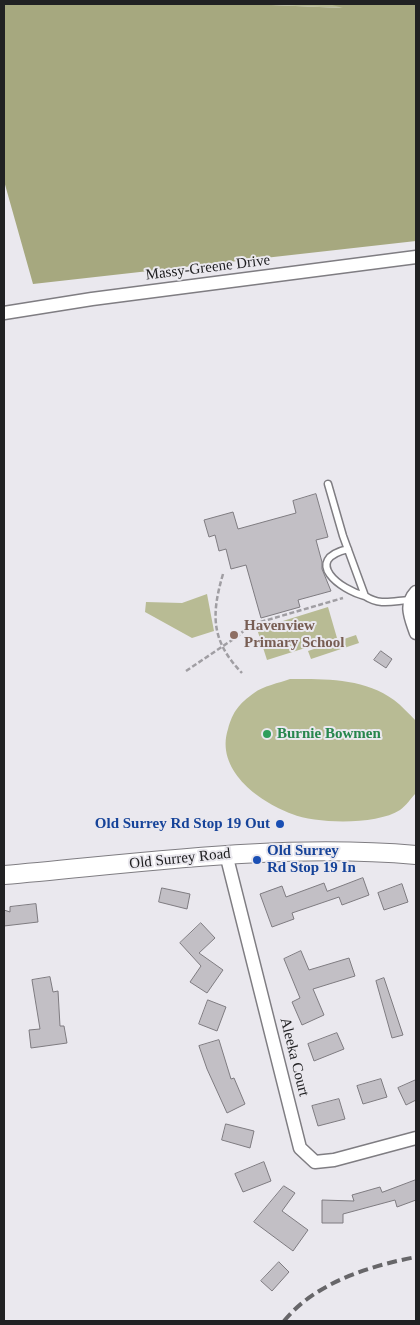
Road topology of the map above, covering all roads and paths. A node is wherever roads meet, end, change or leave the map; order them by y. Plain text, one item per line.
1 (416, 257) edge
2 (4, 313) edge
3 (328, 484) dead end
4 (348, 548) junction
5 (223, 574) dead end
6 (356, 594) junction
7 (365, 596) junction
8 (413, 596) edge
9 (416, 633) edge
10 (222, 647) junction
11 (186, 671) dead end
12 (242, 673) dead end
13 (226, 854) junction
14 (416, 855) edge
15 (4, 875) edge
16 (416, 1138) edge

1 - 2 street, Massy-Greene Drive
3 - 4 lane
4 - 6 lane
4 - 7 lane
5 - 10 path
6 - 7 lane
6 - 10 path
7 - 8 lane
8 - 9 street
10 - 11 path
10 - 12 path
13 - 14 main road, Old Surrey Road
13 - 15 main road, Old Surrey Road
13 - 16 street, Aleeka Court

